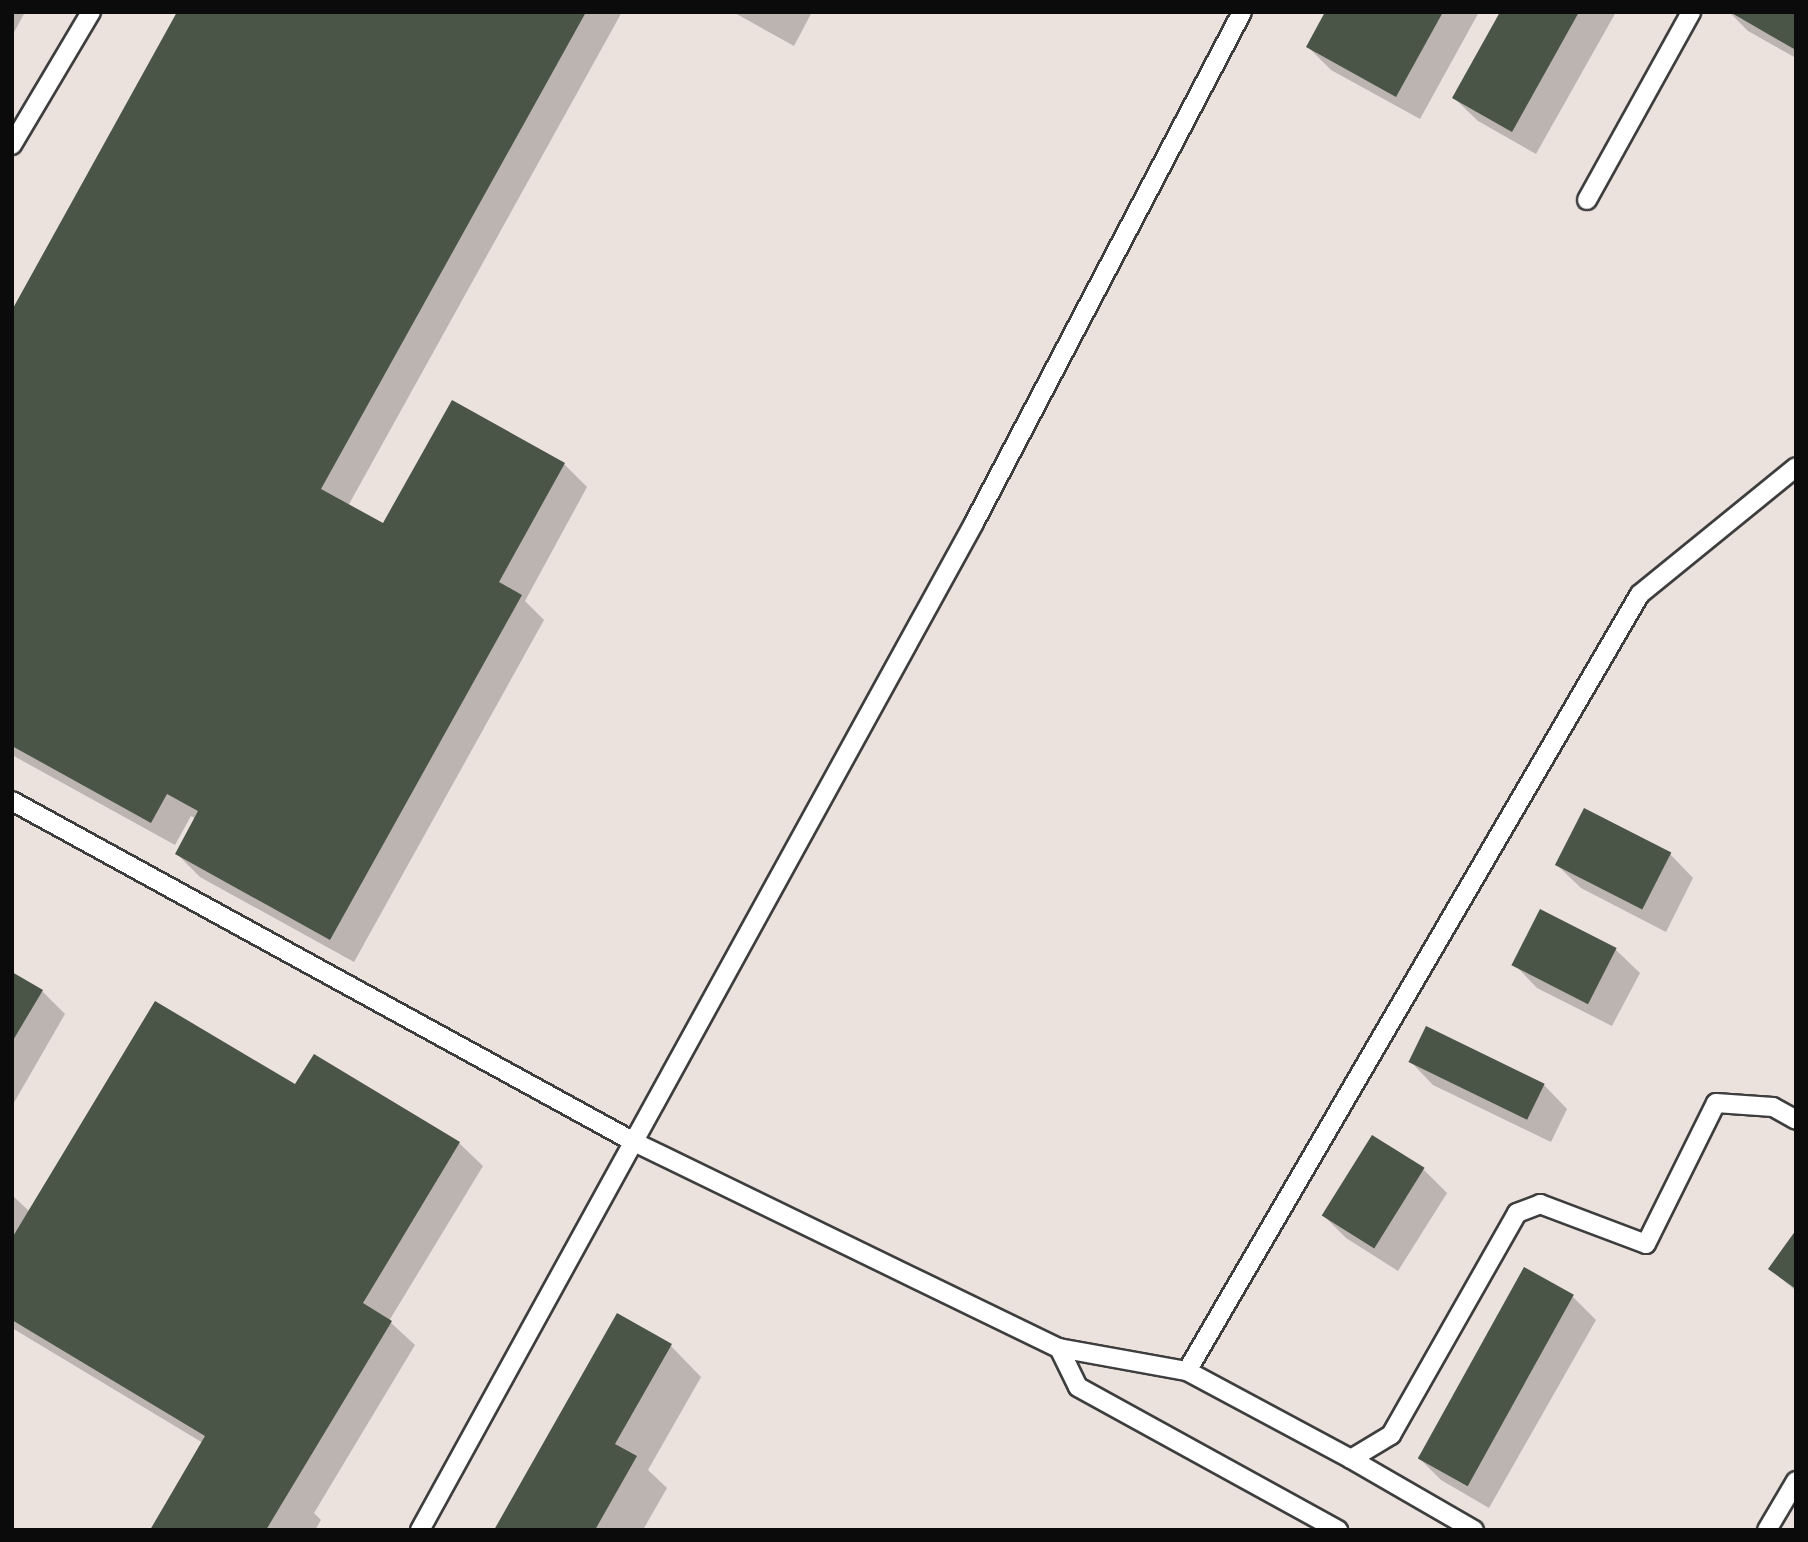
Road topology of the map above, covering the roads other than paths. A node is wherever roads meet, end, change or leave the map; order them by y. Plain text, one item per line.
1 (91, 12) edge
2 (1242, 12) edge
3 (1691, 12) edge
4 (12, 145) edge
5 (1587, 200) dead end
6 (1796, 467) edge
7 (12, 801) edge
8 (1796, 1120) edge
9 (634, 1142) junction
10 (1059, 1348) junction
11 (1187, 1371) junction
12 (1351, 1459) junction
13 (1796, 1481) edge
14 (420, 1530) edge
15 (1338, 1530) edge
16 (1474, 1530) edge
17 (1767, 1530) edge

1 - 4 lane
2 - 9 lane
3 - 5 lane
6 - 11 lane
7 - 9 lane
8 - 12 lane
9 - 10 lane
9 - 14 lane
10 - 11 lane
10 - 15 lane
11 - 12 lane
12 - 16 lane
13 - 17 lane

